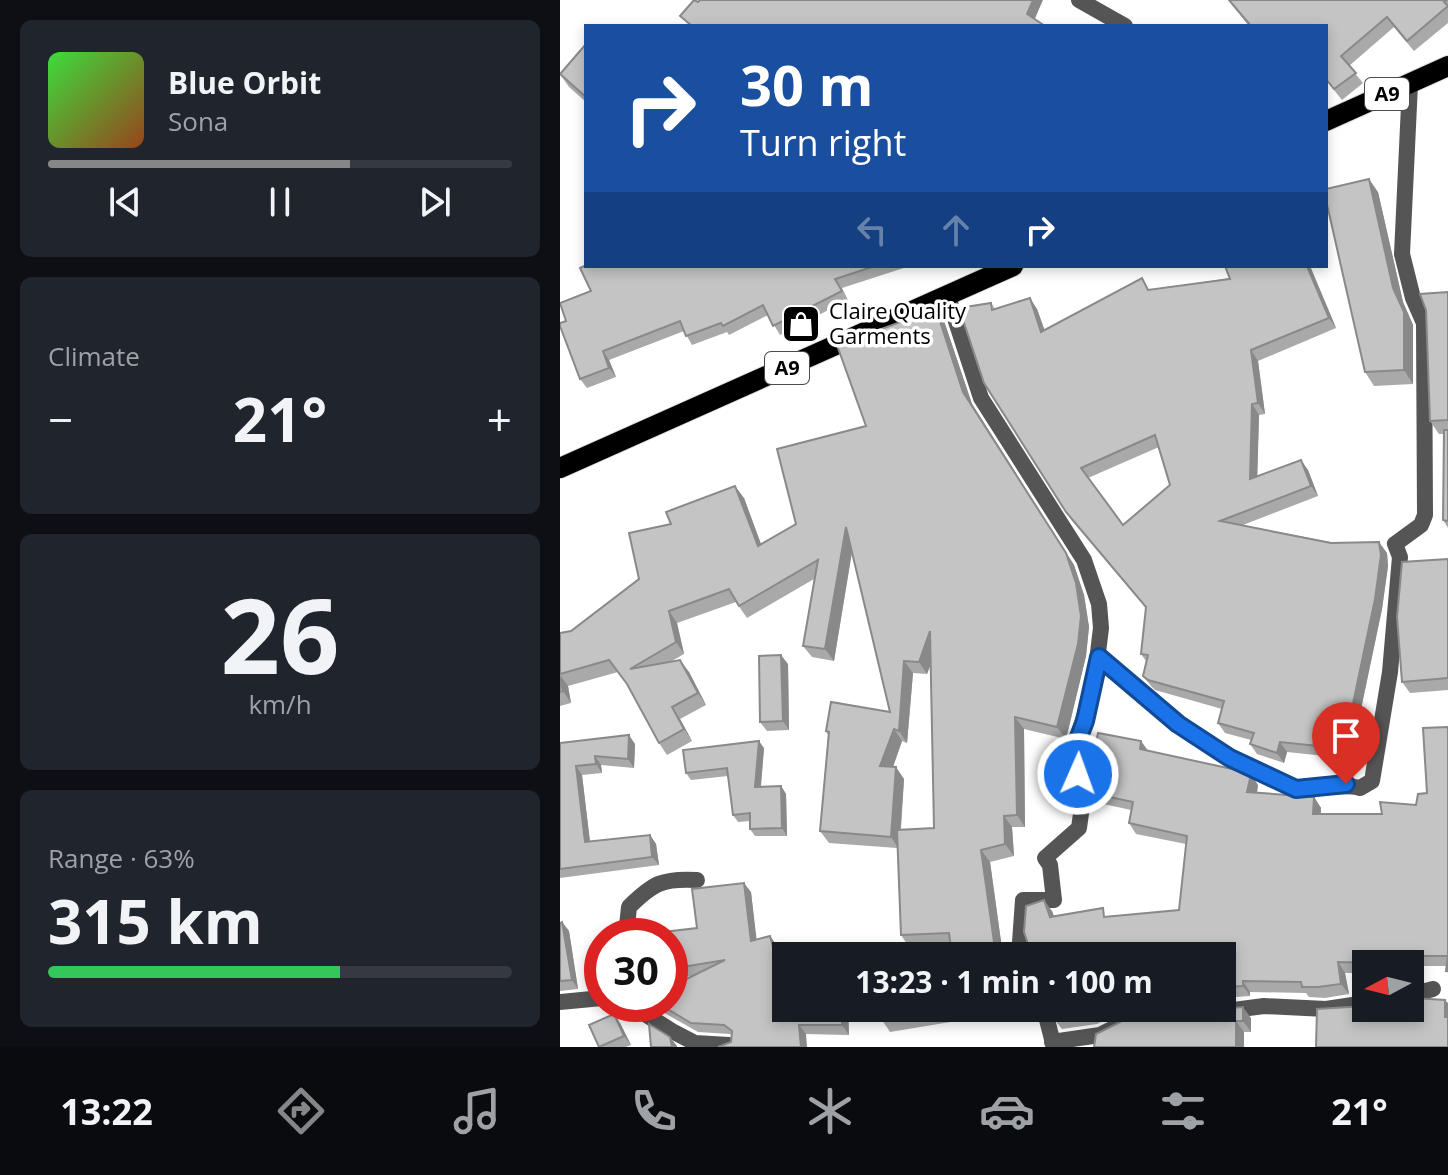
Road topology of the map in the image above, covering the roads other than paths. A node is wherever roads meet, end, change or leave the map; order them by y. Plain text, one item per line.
1 (1079, 0) edge
2 (1104, 6) edge
3 (1123, 24) edge
4 (1448, 66) edge
5 (1410, 84) junction
6 (1328, 120) edge
7 (1009, 268) edge
8 (948, 297) junction
9 (560, 468) edge
10 (1099, 657) junction
11 (697, 880) dead end
12 (628, 918) edge
13 (1020, 942) edge
14 (1433, 989) dead end
15 (1424, 991) edge
16 (584, 1000) edge
17 (560, 1002) edge
18 (1352, 1005) edge
19 (1236, 1009) edge
20 (658, 1022) edge
21 (1047, 1022) edge
22 (1126, 1022) edge
23 (729, 1045) edge
24 (1053, 1045) edge

1 - 2 street
2 - 3 street
4 - 5 main road, A9
5 - 6 main road, A9
5 - 10 street
7 - 8 main road, A9
8 - 9 main road, A9
8 - 10 street
10 - 13 street
11 - 12 street
14 - 15 street
16 - 17 street
18 - 19 street
20 - 23 street
21 - 24 street
22 - 24 street

